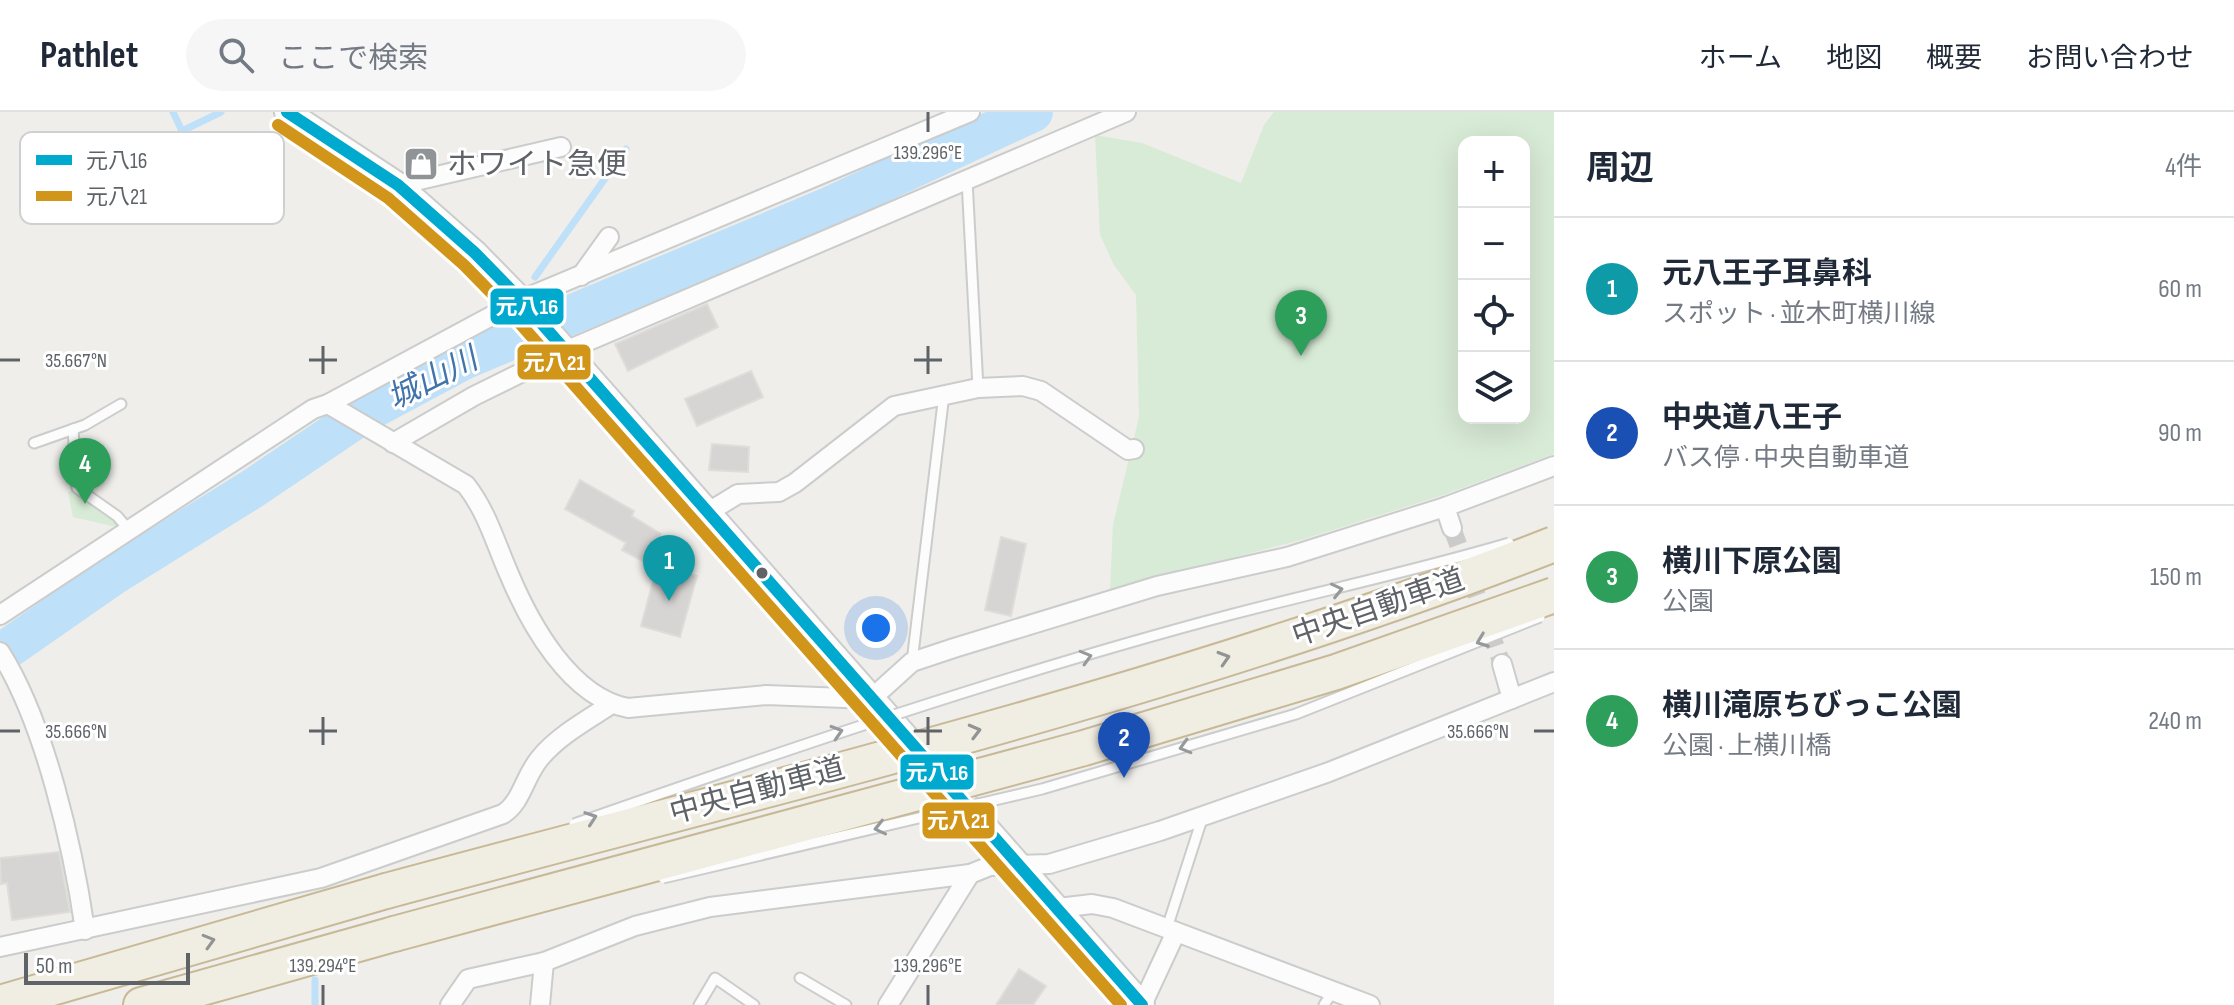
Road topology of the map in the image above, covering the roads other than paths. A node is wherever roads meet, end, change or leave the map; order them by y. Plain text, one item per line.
1 (287, 112) edge
2 (970, 112) edge
3 (1126, 112) edge
4 (561, 147) dead end
5 (967, 180) junction
6 (398, 185) junction
7 (609, 237) dead end
8 (581, 276) junction
9 (524, 304) junction
10 (563, 349) junction
11 (978, 388) junction
12 (944, 394) junction
13 (121, 404) dead end
14 (333, 407) junction
15 (73, 429) junction
16 (387, 440) junction
17 (34, 443) dead end
18 (1134, 449) dead end
19 (1554, 466) edge
20 (1445, 507) junction
21 (707, 513) junction
22 (1452, 528) tunnel mouth
23 (129, 530) junction
24 (1539, 542) edge
25 (1554, 595) edge
26 (1554, 610) edge
27 (0, 615) edge
28 (0, 652) edge
29 (912, 662) junction
30 (1502, 664) tunnel mouth
31 (1554, 682) edge
32 (871, 699) junction
33 (1512, 699) junction
34 (610, 705) junction
35 (1203, 816) junction
36 (562, 828) dead end
37 (533, 839) dead end
38 (1017, 863) junction
39 (970, 874) junction
40 (657, 880) dead end
41 (386, 891) junction
42 (596, 892) dead end
43 (1058, 908) junction
44 (85, 930) junction
45 (1171, 930) junction
46 (394, 934) junction
47 (0, 947) edge
48 (544, 962) junction
49 (800, 978) dead end
50 (1328, 998) edge
51 (0, 1003) edge
52 (141, 1005) edge
53 (450, 1005) edge
54 (540, 1005) edge
55 (699, 1005) edge
56 (754, 1005) edge
57 (846, 1005) edge
58 (888, 1005) edge
59 (1142, 1005) edge
60 (1370, 1005) edge

1 - 6 street
2 - 8 street
3 - 5 street
4 - 6 street
5 - 10 street
5 - 11 lane
6 - 9 street
7 - 8 street
8 - 9 street
9 - 10 street
9 - 14 street
10 - 16 street
10 - 21 street
11 - 12 street
11 - 18 street
12 - 21 street
12 - 29 lane
13 - 15 lane
14 - 16 street
14 - 23 street
15 - 17 lane
15 - 23 lane
16 - 34 street
19 - 20 street
20 - 22 street
20 - 29 street
21 - 32 street
23 - 27 street
36 -> 24 lane, bridge
41 -> 24 highway, 中央自動車道, bridge
25 - 46 highway, 中央自動車道, bridge
26 -> 40 lane, bridge
28 - 44 street
29 - 32 street
30 - 33 street
31 - 33 street
32 - 34 street
32 - 38 street
33 - 35 street
34 - 44 street
35 - 38 street
35 - 45 lane
37 - 41 lane, bridge
38 - 39 street
38 - 43 street
39 - 48 street
39 - 58 street
51 -> 41 highway, 中央自動車道
42 - 46 lane, bridge
43 - 45 street
43 - 59 street
44 - 47 street
45 - 50 street
45 - 59 street
46 - 52 highway, 中央自動車道
48 - 53 street
48 - 54 street
49 - 57 lane
50 - 60 street
55 - 56 lane

